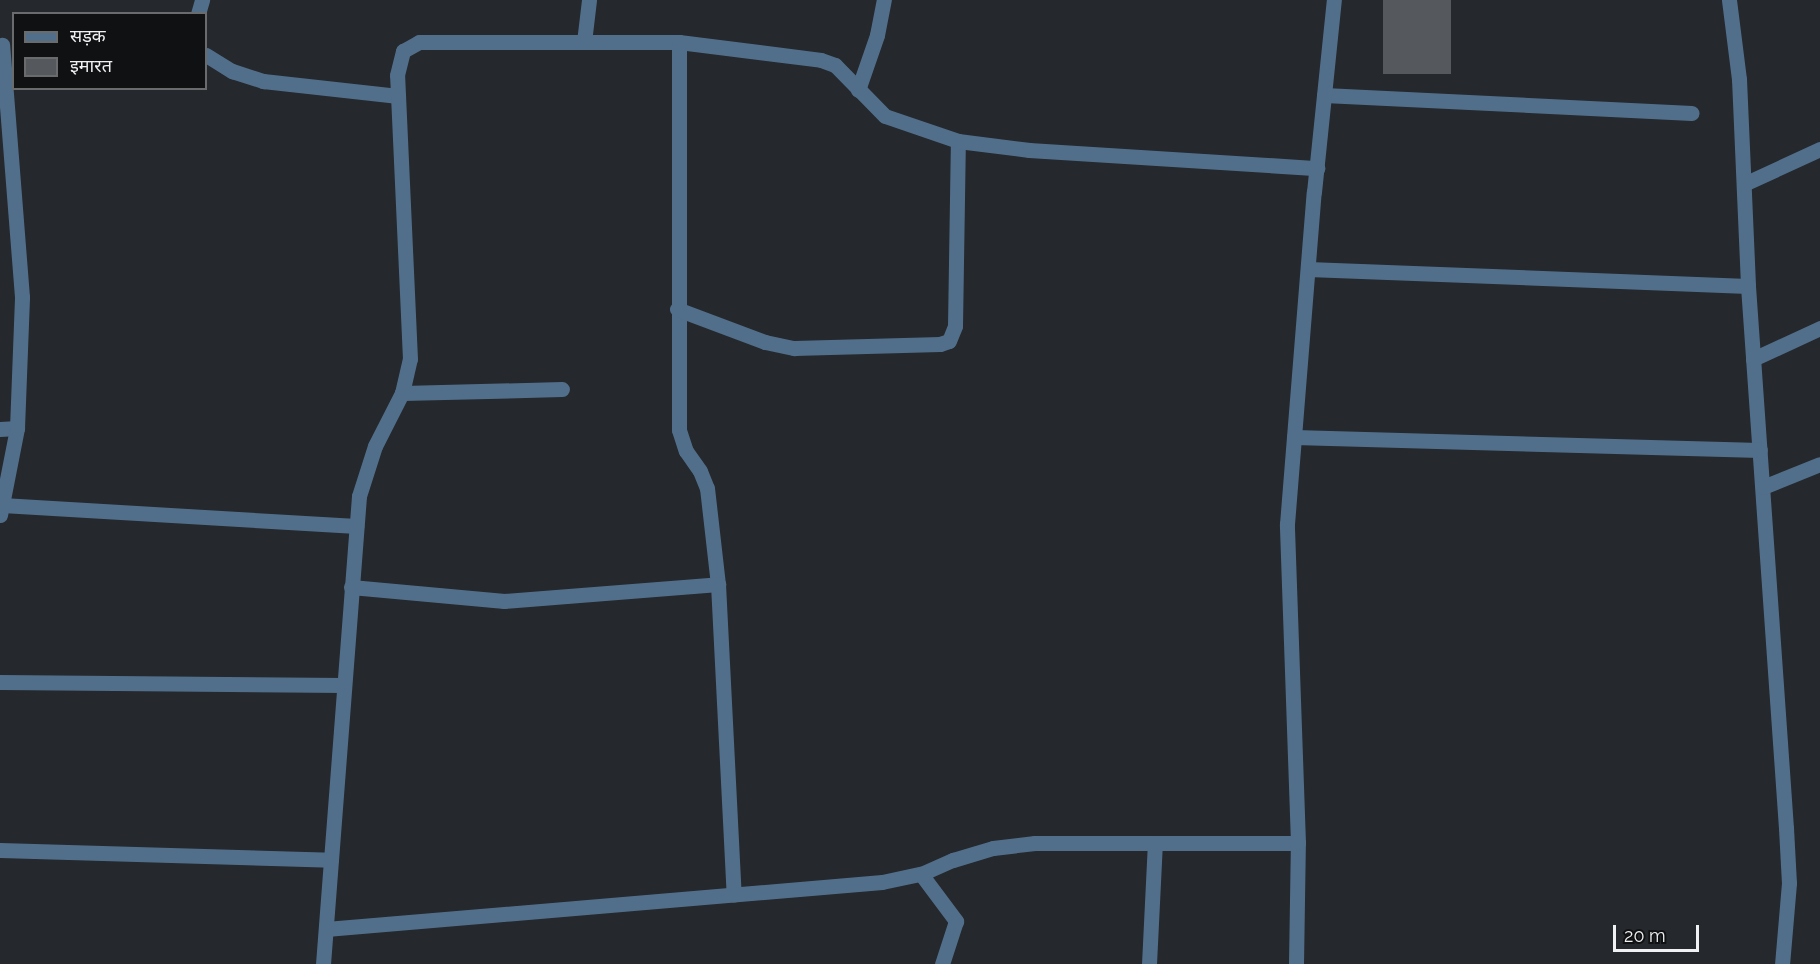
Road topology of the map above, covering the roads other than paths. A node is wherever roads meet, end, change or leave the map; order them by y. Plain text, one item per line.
1 (589, 0) edge
2 (884, 0) edge
3 (1334, 0) edge
4 (1734, 2) edge
5 (584, 42) junction
6 (679, 42) junction
7 (5, 45) edge
8 (207, 56) edge
9 (858, 90) junction
10 (398, 96) junction
11 (1324, 96) junction
12 (1692, 113) dead end
13 (958, 141) junction
14 (1820, 148) edge
15 (1317, 168) junction
16 (1744, 184) junction
17 (1308, 269) junction
18 (1749, 286) junction
19 (677, 309) junction
20 (1820, 328) edge
21 (1754, 359) junction
22 (562, 389) dead end
23 (402, 393) junction
24 (17, 428) junction
25 (0, 429) edge
26 (1294, 437) junction
27 (1760, 450) junction
28 (1820, 464) edge
29 (1762, 487) junction
30 (1, 510) edge
31 (356, 526) junction
32 (718, 584) junction
33 (351, 587) junction
34 (0, 682) edge
35 (344, 685) junction
36 (1155, 843) junction
37 (1298, 843) junction
38 (0, 850) edge
39 (331, 860) junction
40 (921, 874) junction
41 (734, 895) junction
42 (326, 929) junction
43 (323, 964) edge
44 (942, 964) edge
45 (1149, 964) edge
46 (1296, 964) edge
47 (1782, 964) edge

1 - 5 street
2 - 9 street
3 - 11 street
4 - 16 street
5 - 6 street
5 - 10 street
6 - 9 street
6 - 19 street
7 - 24 street
8 - 10 street
9 - 13 street
10 - 23 street
11 - 12 street
11 - 15 street
13 - 15 street
13 - 19 street
14 - 16 street
15 - 17 street
16 - 18 street
17 - 18 street
17 - 26 street
18 - 21 street
19 - 32 street
20 - 21 street
21 - 27 street
22 - 23 street
23 - 31 street
24 - 25 street
24 - 30 street
26 - 27 street
26 - 37 street
27 - 29 street
28 - 29 street
29 - 47 street
30 - 31 street
31 - 33 street
32 - 33 street
32 - 41 street
33 - 35 street
34 - 35 street
35 - 39 street
36 - 37 street
36 - 40 street
36 - 45 street
37 - 46 street
38 - 39 street
39 - 42 street
40 - 41 street
40 - 44 street
41 - 42 street
42 - 43 street

